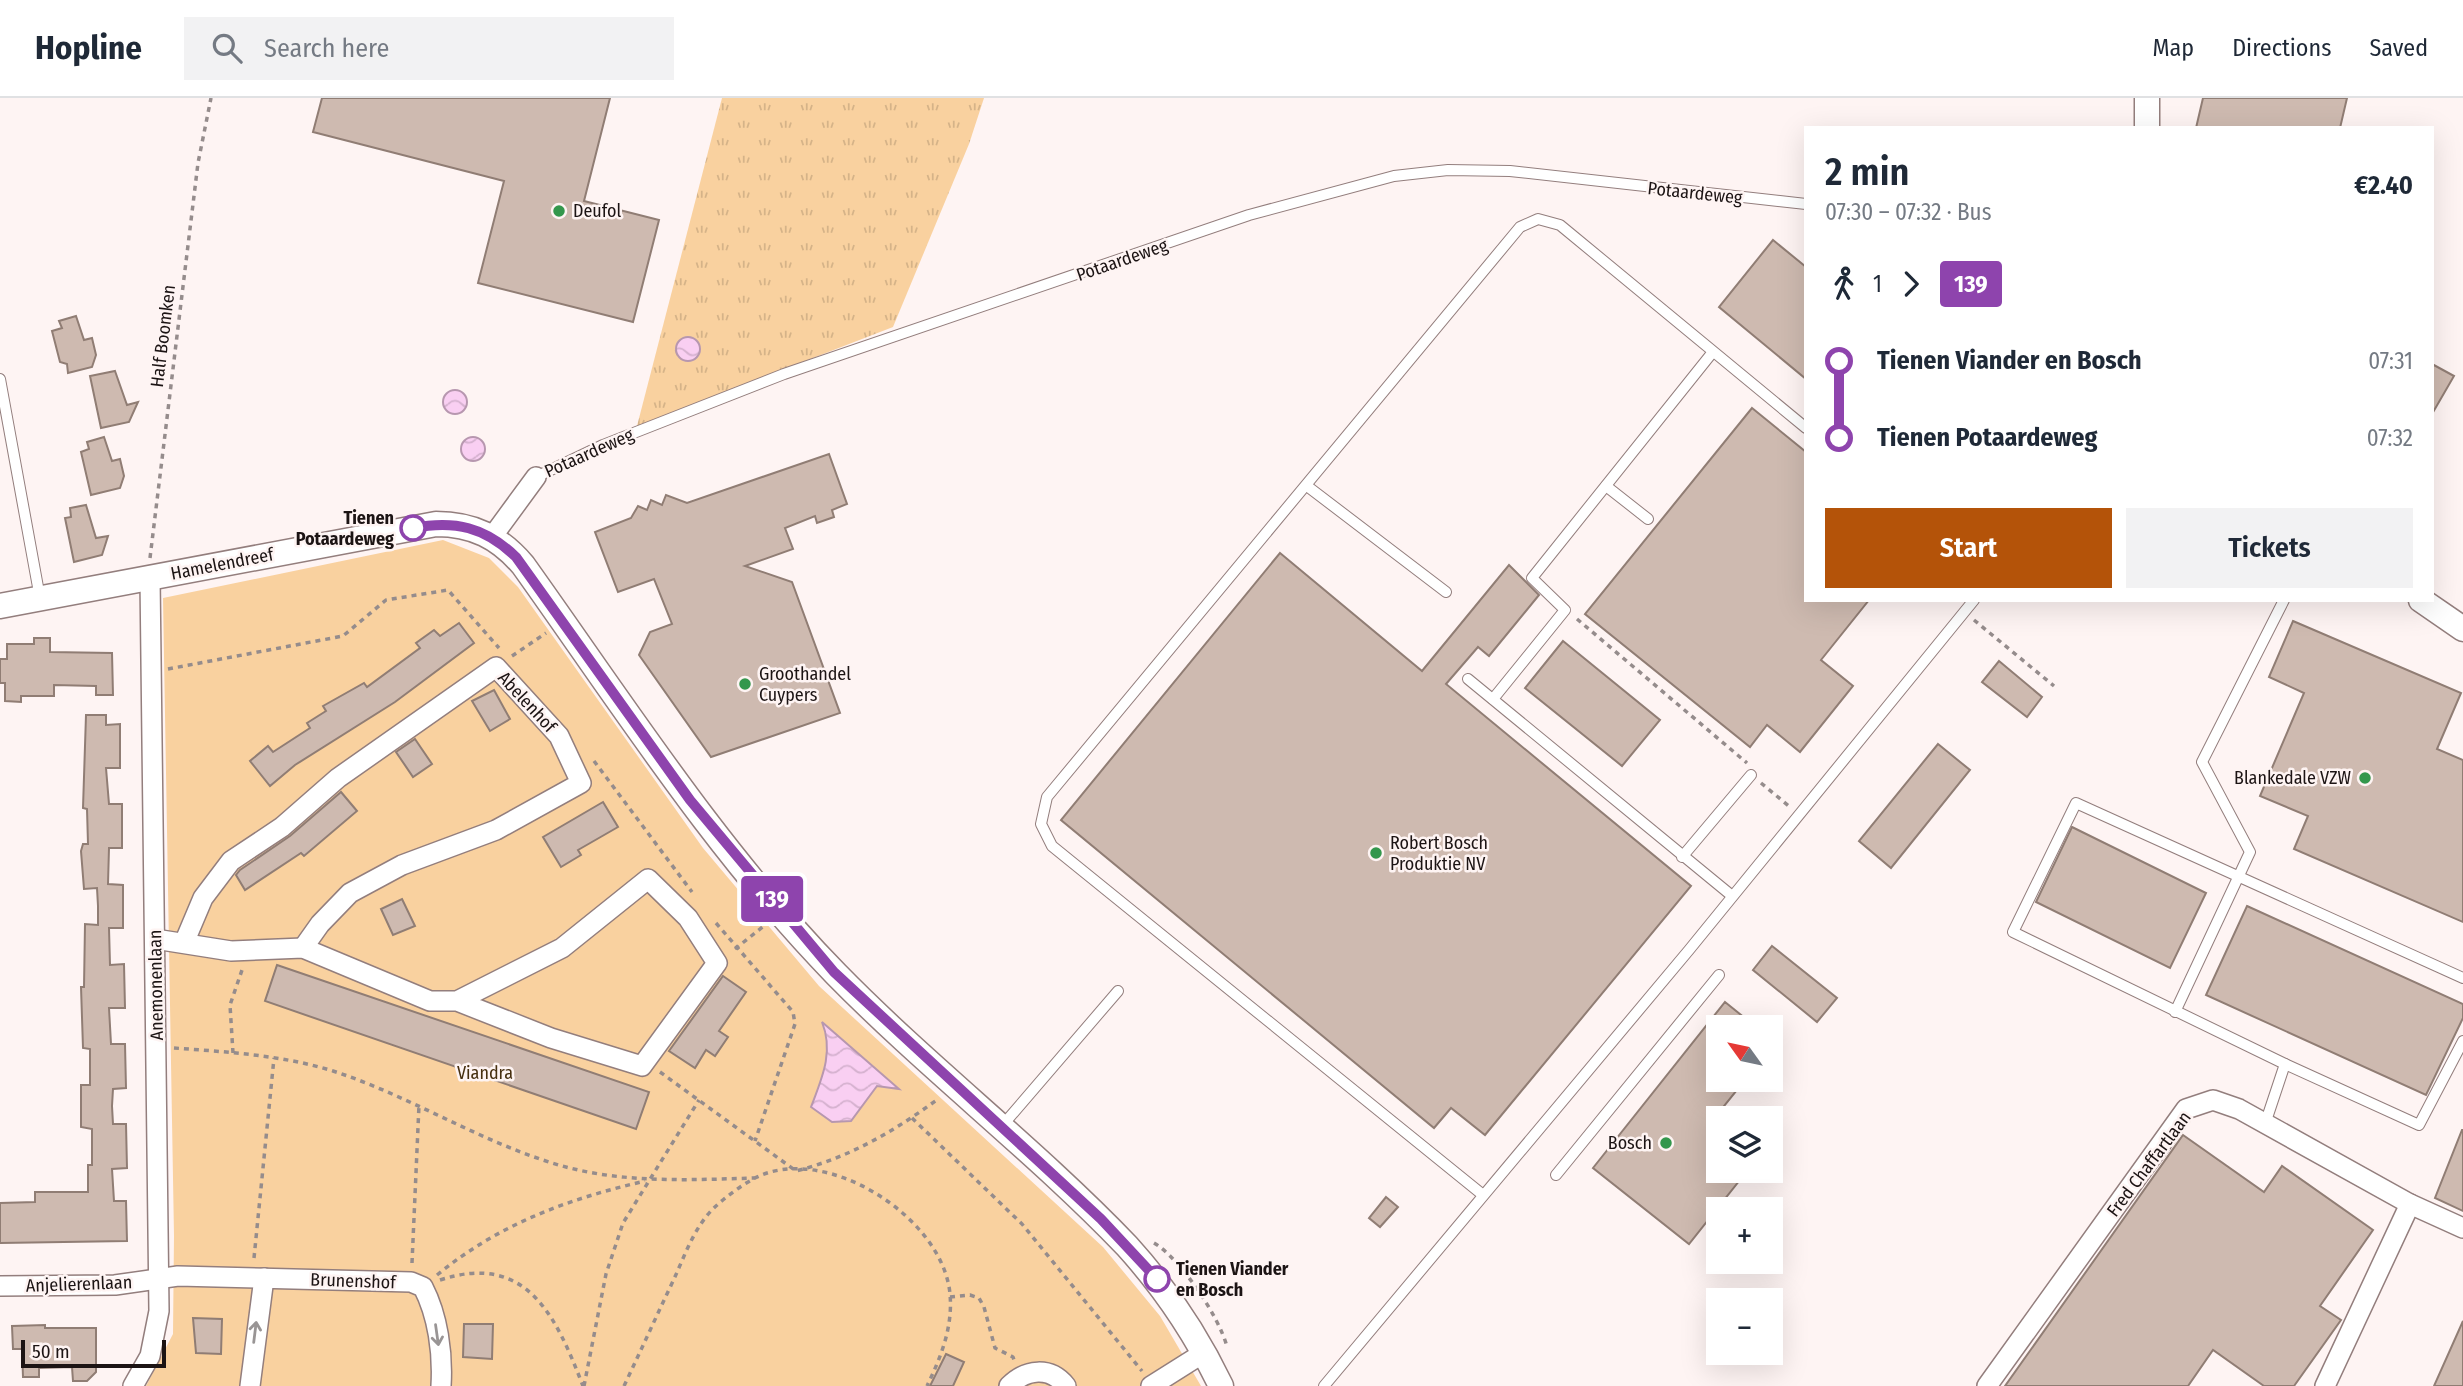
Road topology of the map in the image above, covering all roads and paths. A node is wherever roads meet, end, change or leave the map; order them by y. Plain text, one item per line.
1 (211, 98) edge
2 (2147, 98) edge
3 (2147, 126) edge
4 (1804, 204) edge
5 (1712, 353) junction
6 (0, 379) edge
7 (1804, 426) edge
8 (536, 477) joint
9 (1307, 486) junction
10 (1606, 486) junction
11 (1648, 519) dead end
12 (492, 537) junction
13 (150, 578) junction
14 (1446, 592) dead end
15 (40, 598) junction
16 (1972, 602) edge
17 (2283, 602) edge
18 (2424, 602) edge
19 (0, 606) edge
20 (1565, 610) junction
21 (1964, 612) junction
22 (2463, 629) edge
23 (537, 639) dead end
24 (517, 652) dead end
25 (1468, 679) dead end
26 (2054, 686) dead end
27 (1493, 699) junction
28 (1751, 775) junction
29 (1799, 816) junction
30 (1682, 857) junction
31 (2239, 877) junction
32 (1731, 895) junction
33 (761, 928) dead end
34 (155, 939) junction
35 (184, 943) junction
36 (741, 944) dead end
37 (303, 947) junction
38 (249, 950) junction
39 (1719, 975) dead end
40 (2463, 978) edge
41 (1118, 991) dead end
42 (457, 1001) junction
43 (2175, 1012) junction
44 (2463, 1041) edge
45 (158, 1046) junction
46 (233, 1053) junction
47 (274, 1058) junction
48 (2285, 1063) junction
49 (642, 1066) junction
50 (942, 1095) dead end
51 (699, 1099) junction
52 (419, 1105) junction
53 (911, 1118) junction
54 (2265, 1124) junction
55 (1001, 1127) junction
56 (796, 1171) junction
57 (1556, 1175) dead end
58 (755, 1178) junction
59 (647, 1181) junction
60 (1483, 1195) junction
61 (2410, 1204) junction
62 (2463, 1227) edge
63 (258, 1278) junction
64 (157, 1281) junction
65 (417, 1284) junction
66 (0, 1286) edge
67 (950, 1297) junction
68 (1205, 1352) junction
69 (1014, 1381) edge
70 (1152, 1385) edge
71 (134, 1386) edge
72 (250, 1386) edge
73 (441, 1386) edge
74 (584, 1386) edge
75 (624, 1386) edge
76 (928, 1386) edge
77 (1066, 1386) edge
78 (1221, 1386) edge
79 (1324, 1386) edge
80 (1987, 1386) edge
81 (2325, 1386) edge

1 - 13 path, Half Boomken
2 - 3 street
4 - 8 lane, Potaardeweg
5 - 7 lane
5 - 9 lane
5 - 10 lane
6 - 15 lane
8 - 12 street, Potaardeweg
9 - 14 lane
9 - 60 lane
10 - 11 lane
10 - 20 lane
12 - 13 street, Hamelendreef
12 - 55 street, Hamelendreef
13 - 15 street, Hamelendreef
13 - 34 street, Anemonenlaan
15 - 19 street, Hamelendreef
16 - 21 lane
17 - 31 lane
18 - 22 street
20 - 27 lane
20 - 28 path
21 - 26 path
21 - 29 lane
23 - 24 path
25 - 27 lane
27 - 30 lane
28 - 29 path
28 - 30 lane
29 - 32 lane
30 - 32 lane
31 - 40 lane
31 - 43 lane
31 - 43 lane
32 - 60 lane
33 - 36 path
34 - 35 street
34 - 45 street, Anemonenlaan
35 - 37 street, Abelenhof
35 - 38 street
37 - 38 street
37 - 42 street
38 - 46 path
39 - 57 lane
41 - 55 lane
42 - 49 street
42 - 49 street
43 - 48 lane
44 - 48 lane
45 - 46 path
45 - 64 street, Anemonenlaan
46 - 47 path
47 - 52 path
47 - 63 path
48 - 54 lane
49 - 51 path
50 - 53 path
51 - 56 path
51 - 59 path
52 - 59 path
52 - 65 path
53 - 56 path
53 - 70 path
54 - 61 street, Fred Chaffartlaan
54 - 80 street, Fred Chaffartlaan
55 - 68 street, Hamelendreef
56 - 58 path
56 - 67 path
58 - 59 path
58 - 75 path
59 - 65 path
59 - 74 path
60 - 79 lane
61 - 62 street, Fred Chaffartlaan
61 - 81 street
63 - 64 street, Brunenshof
63 - 65 street, Brunenshof
72 -> 63 street
64 - 66 street, Anjelierenlaan
64 - 71 street, Anemonenlaan
65 -> 73 street
65 - 74 path
67 - 69 path
67 - 76 path
68 - 70 street
68 - 78 street, Hamelendreef
69 - 77 street

